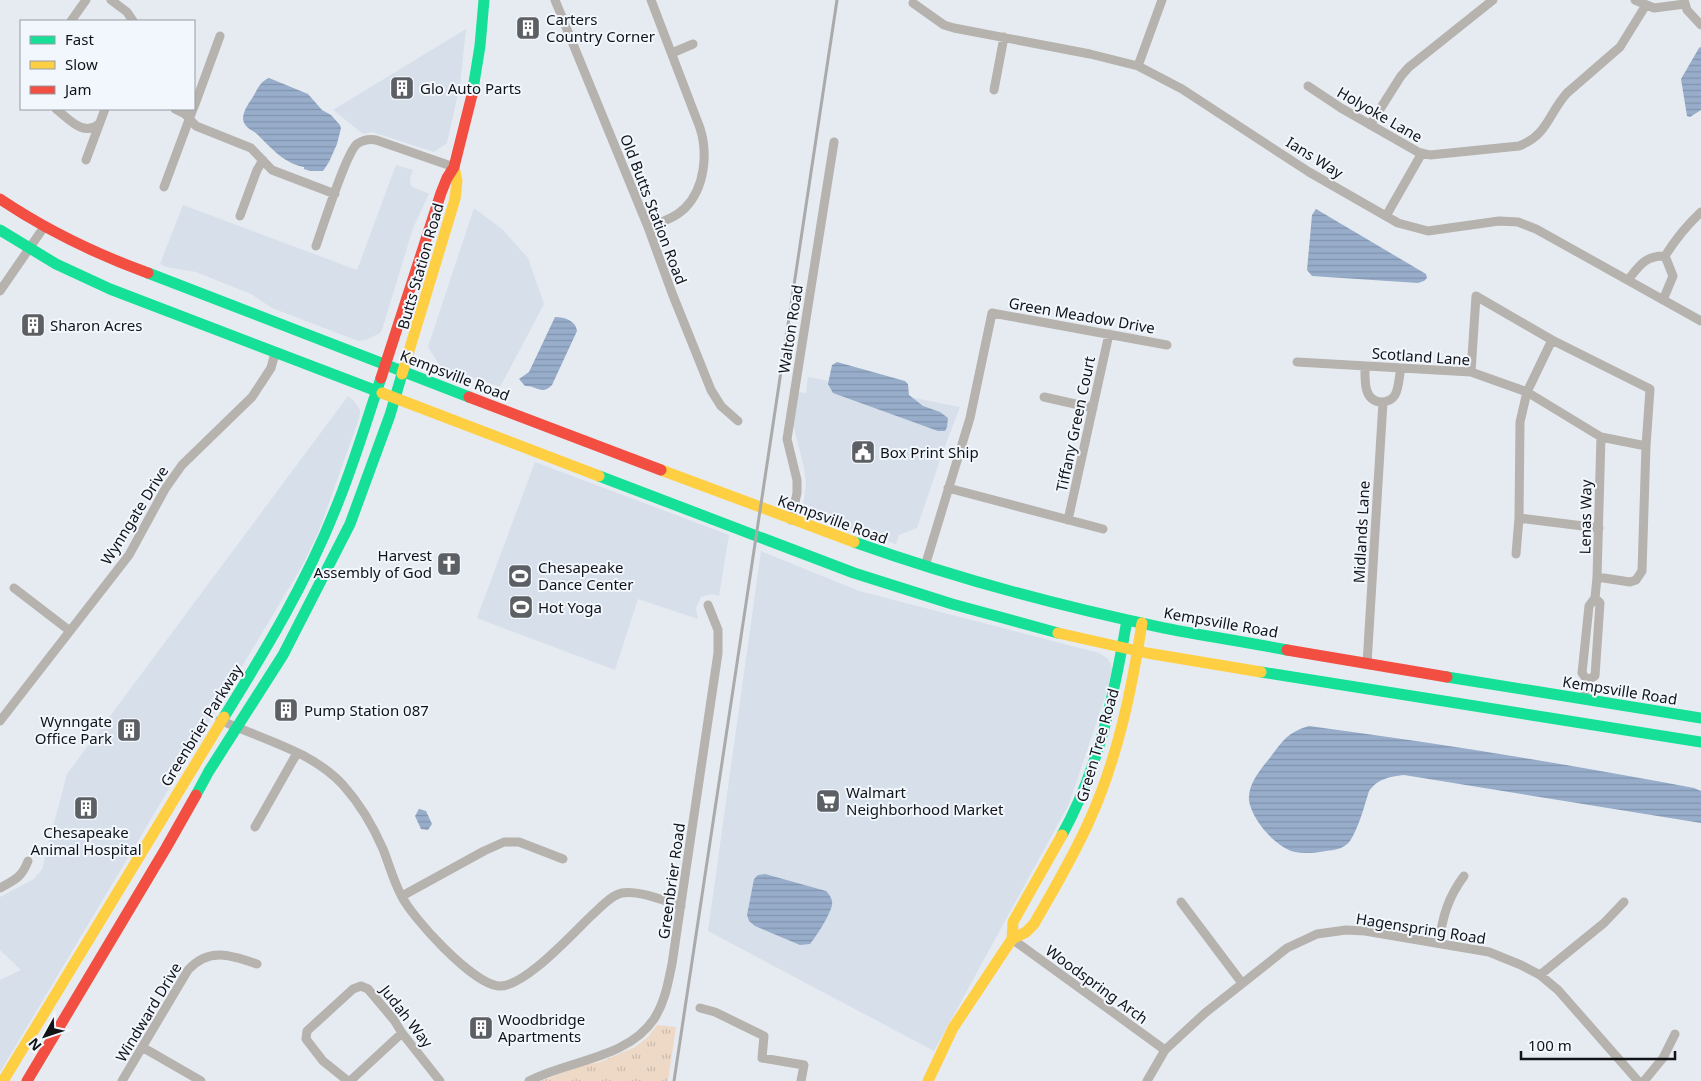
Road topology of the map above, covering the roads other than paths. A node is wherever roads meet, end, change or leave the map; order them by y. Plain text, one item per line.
1 (86, 0) edge
2 (110, 0) edge
3 (484, 0) edge
4 (555, 0) edge
5 (651, 0) edge
6 (1162, 0) edge
7 (1494, 0) edge
8 (1635, 0) edge
9 (1684, 2) edge
10 (913, 3) dead end
11 (1646, 5) junction
12 (72, 20) edge
13 (132, 20) edge
14 (1701, 25) edge
15 (220, 36) dead end
16 (1004, 37) junction
17 (694, 44) dead end
18 (672, 53) junction
19 (1138, 66) junction
20 (1308, 86) dead end
21 (994, 90) dead end
22 (195, 103) edge
23 (57, 110) edge
24 (105, 110) edge
25 (178, 110) edge
26 (192, 110) edge
27 (189, 119) junction
28 (99, 124) junction
29 (1370, 125) junction
30 (834, 142) dead end
31 (1422, 153) junction
32 (86, 160) dead end
33 (263, 160) junction
34 (454, 167) junction
35 (164, 187) dead end
36 (335, 194) junction
37 (0, 199) edge
38 (1701, 212) edge
39 (240, 216) dead end
40 (1386, 216) junction
41 (44, 227) junction
42 (648, 228) junction
43 (0, 230) edge
44 (316, 246) dead end
45 (29, 249) junction
46 (1665, 256) junction
47 (1628, 280) junction
48 (0, 291) edge
49 (1663, 300) junction
50 (1701, 321) edge
51 (1109, 334) junction
52 (1552, 340) junction
53 (1167, 345) dead end
54 (276, 353) junction
55 (1298, 362) dead end
56 (385, 365) junction
57 (1365, 366) junction
58 (1401, 368) junction
59 (404, 372) junction
60 (1471, 372) junction
61 (376, 392) junction
62 (1527, 392) junction
63 (1044, 397) dead end
64 (396, 399) junction
65 (1383, 402) junction
66 (1093, 408) junction
67 (738, 421) dead end
68 (1601, 436) junction
69 (1646, 446) junction
70 (948, 488) junction
71 (1519, 518) junction
72 (791, 520) junction
73 (1068, 520) junction
74 (1599, 528) junction
75 (1103, 529) dead end
76 (1516, 554) dead end
77 (925, 566) junction
78 (1598, 577) junction
79 (14, 588) dead end
80 (708, 605) dead end
81 (1127, 620) junction
82 (1142, 623) junction
83 (70, 632) junction
84 (1122, 648) junction
85 (1138, 652) junction
86 (1367, 664) junction
87 (1584, 699) junction
88 (1701, 718) edge
89 (0, 720) edge
90 (220, 720) junction
91 (236, 728) junction
92 (1701, 742) edge
93 (297, 753) junction
94 (255, 826) dead end
95 (563, 859) dead end
96 (28, 861) dead end
97 (1464, 876) dead end
98 (0, 888) edge
99 (402, 896) junction
100 (1181, 902) dead end
101 (1624, 902) dead end
102 (681, 906) junction
103 (1012, 939) junction
104 (1440, 943) junction
105 (257, 964) dead end
106 (1540, 976) junction
107 (1242, 983) junction
108 (700, 1008) dead end
109 (402, 1033) junction
110 (1675, 1034) dead end
111 (142, 1047) junction
112 (1165, 1050) junction
113 (3, 1081) edge
114 (27, 1081) edge
115 (122, 1081) edge
116 (201, 1081) edge
117 (349, 1081) edge
118 (440, 1081) edge
119 (529, 1081) edge
120 (801, 1081) edge
121 (928, 1081) edge
122 (1147, 1081) edge
123 (1638, 1081) edge
124 (1644, 1081) edge

1 - 12 street
2 - 13 street
3 - 34 main road, Butts Station Road
4 - 42 street, Old Butts Station Road
5 - 18 street
6 - 19 street
7 - 29 street
8 - 11 street
9 - 11 street
9 - 14 street
10 - 16 street, Ians Way
11 - 31 street, Holyoke Lane
15 - 22 street
16 - 19 street, Ians Way
16 - 21 street
17 - 18 street
18 - 42 street
19 - 40 street, Ians Way
20 - 29 street, Holyoke Lane
23 - 28 street
24 - 28 street
25 - 27 street
26 - 27 street
27 - 33 street
27 - 35 street
28 - 32 street
29 - 31 street, Holyoke Lane
30 - 72 street, Walton Road
31 - 40 street
33 - 36 street
33 - 39 street
34 - 36 street
34 - 56 main road, Butts Station Road
34 - 59 main road, Butts Station Road
36 - 44 street
37 - 41 main road, Kempsville Road
38 - 46 street
40 - 47 street, Ians Way
41 - 45 street
41 - 56 main road, Kempsville Road
42 - 67 street, Old Butts Station Road
43 - 45 main road
45 - 48 street
45 - 54 main road
46 - 47 street
46 - 49 street
47 - 49 street, Ians Way
49 - 50 street, Ians Way
51 - 53 street, Green Meadow Drive
51 - 66 street, Tiffany Green Court
51 - 70 street, Green Meadow Drive
52 - 60 street
52 - 62 street
52 - 69 street
54 - 61 main road
54 - 83 street, Wynngate Drive
55 - 57 street, Scotland Lane
56 - 59 main road, Kempsville Road
56 - 61 main road, Greenbrier Parkway
57 - 58 street, Scotland Lane
57 - 65 street
58 - 60 street, Scotland Lane
58 - 65 street
59 - 64 main road, Greenbrier Parkway
59 - 72 main road, Kempsville Road
60 - 62 street, Scotland Lane
61 - 64 main road
61 - 90 main road, Greenbrier Parkway
62 - 68 street, Scotland Lane
62 - 71 street
63 - 66 street
64 - 84 main road
64 - 91 main road, Greenbrier Parkway
65 - 86 street, Midlands Lane
66 - 73 street, Tiffany Green Court
68 - 69 street, Scotland Lane
68 - 74 street, Lenas Way
69 - 78 street
70 - 73 street
70 - 77 street
71 - 74 street
71 - 76 street
72 - 77 main road, Kempsville Road
73 - 75 street
74 - 78 street, Lenas Way
77 - 81 main road, Kempsville Road
78 - 87 street, Lenas Way
79 - 83 street
80 - 102 street, Greenbrier Road
81 - 82 main road, Kempsville Road
81 - 84 main road, Green Tree Road
82 - 85 main road, Green Tree Road
82 - 86 main road, Kempsville Road
83 - 89 street, Wynngate Drive
84 - 85 main road
84 - 103 main road, Green Tree Road
85 - 92 main road
85 - 103 main road, Green Tree Road
86 - 87 main road, Kempsville Road
87 - 88 main road, Kempsville Road
90 - 91 street
90 - 113 main road, Greenbrier Parkway
91 - 93 street
91 - 114 main road, Greenbrier Parkway
93 - 94 street
93 - 99 street
95 - 99 street
96 - 98 street
97 - 104 street
99 - 102 street
100 - 107 street
101 - 106 street
102 - 119 street, Greenbrier Road
103 - 112 street, Woodspring Arch
103 - 121 main road, Green Tree Road
104 - 106 street, Hagenspring Road
104 - 107 street, Hagenspring Road
105 - 111 street, Windward Drive
106 - 123 street, Hagenspring Road
107 - 112 street, Hagenspring Road
108 - 120 street
109 - 117 street
109 - 117 street, Judah Way
109 - 118 street, Judah Way
110 - 124 street
111 - 115 street, Windward Drive
111 - 116 street
112 - 122 street, Hagenspring Road

